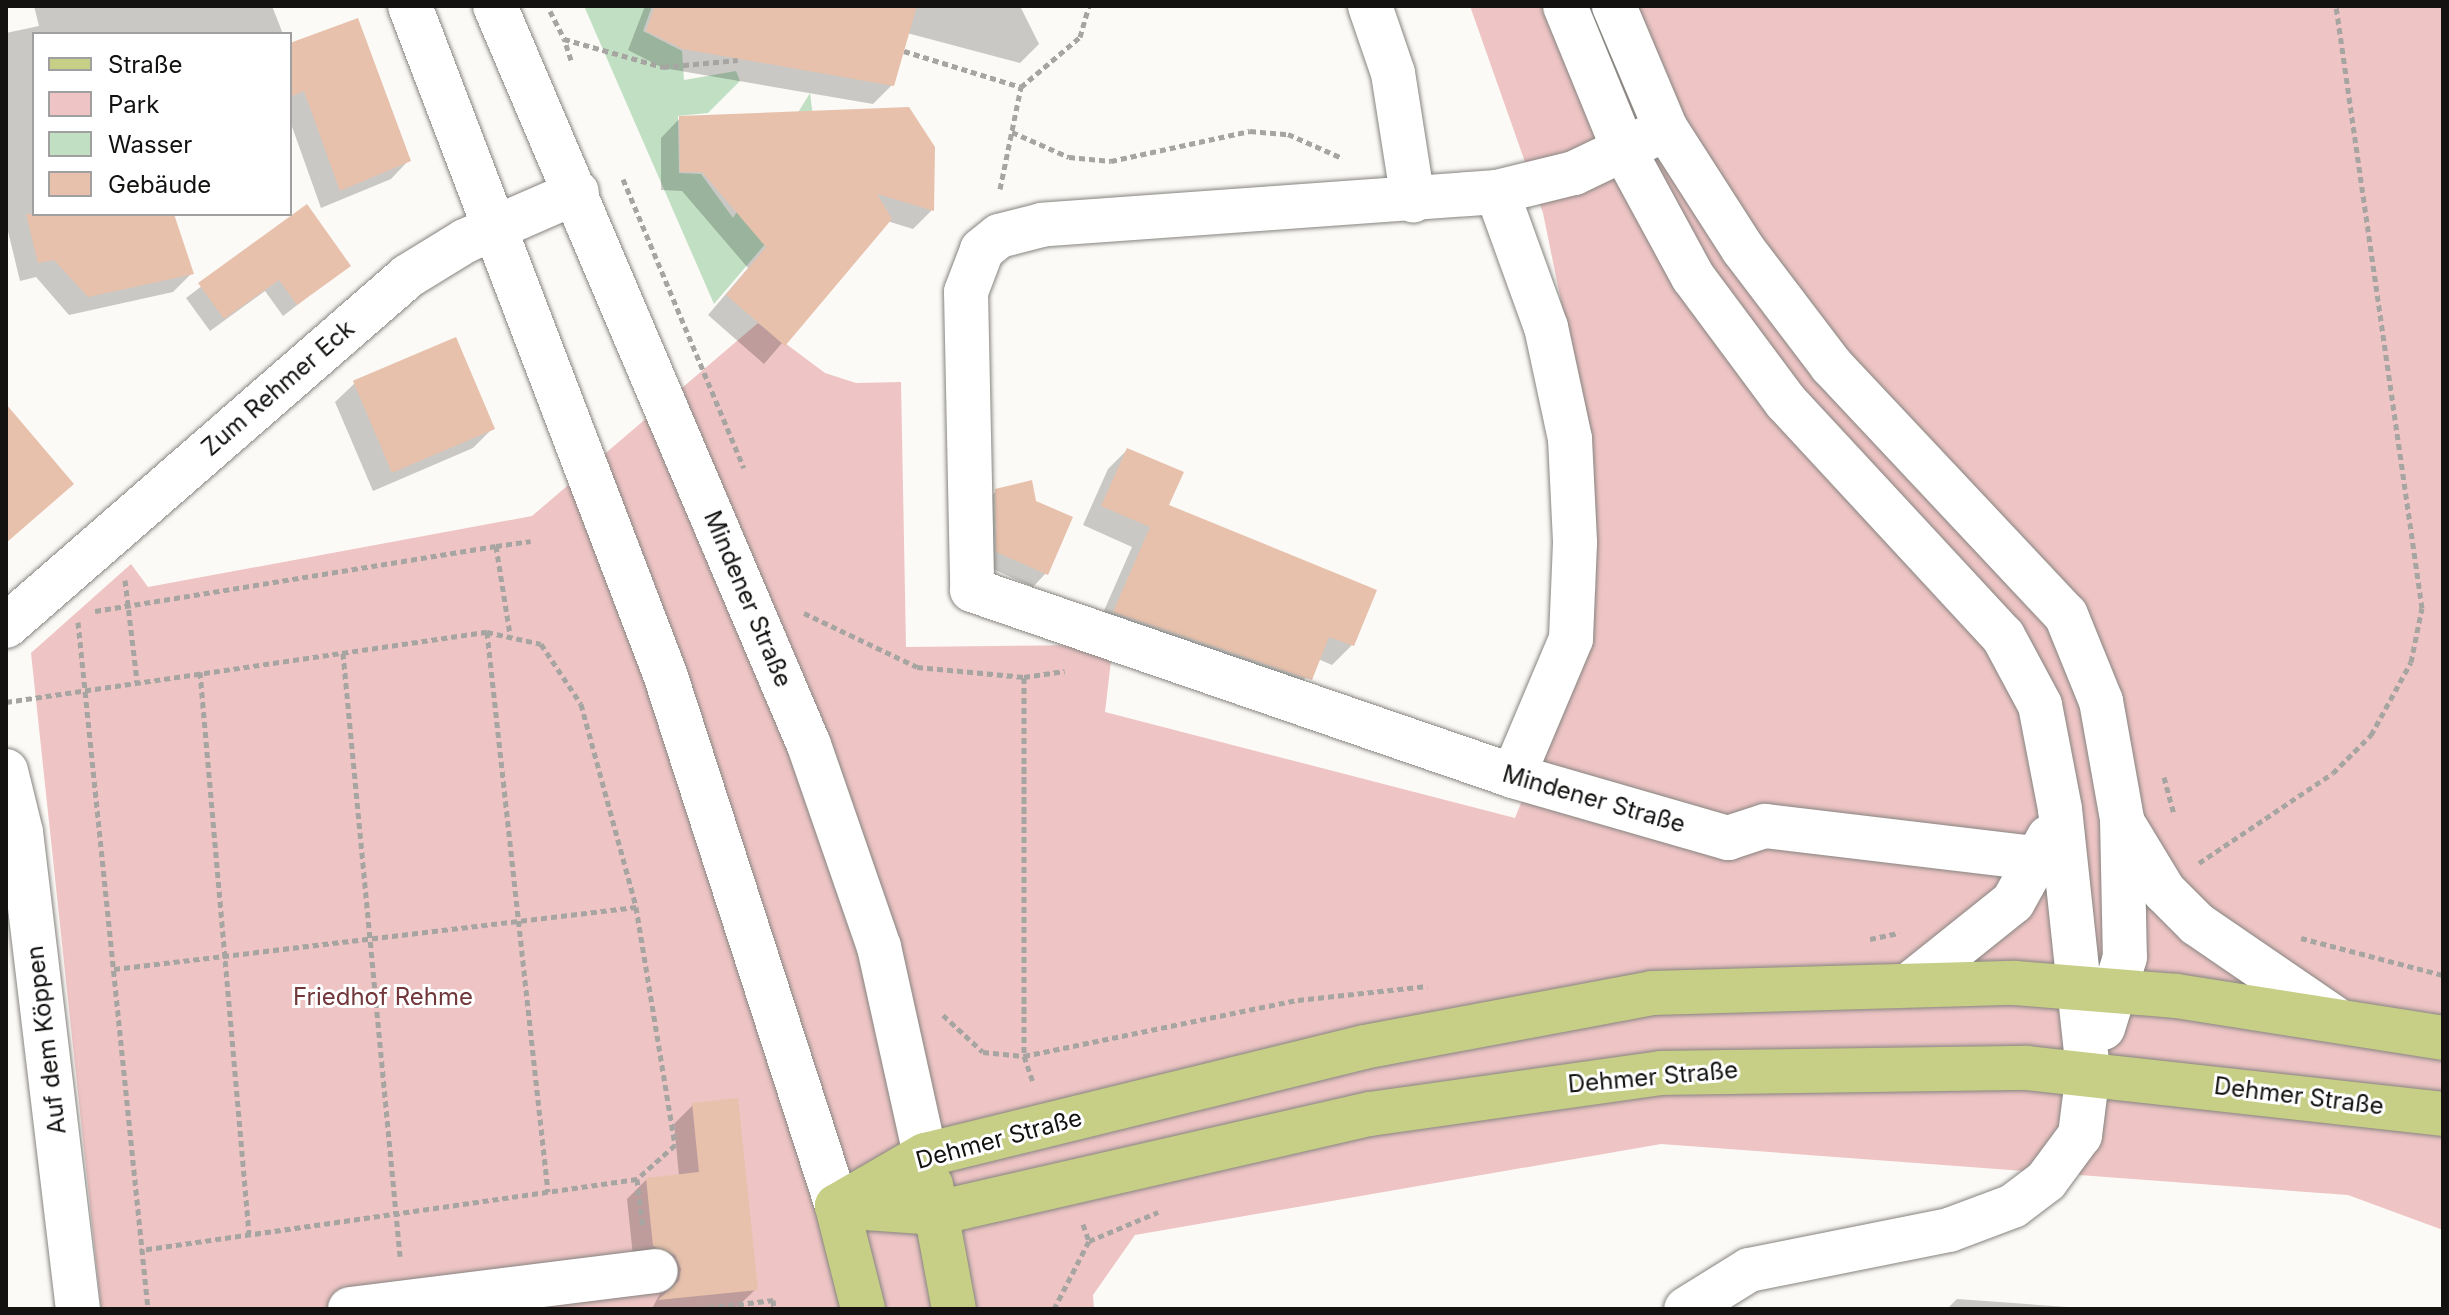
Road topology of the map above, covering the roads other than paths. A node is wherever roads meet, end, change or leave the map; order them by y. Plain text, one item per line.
1 (410, 6) edge
2 (495, 6) edge
3 (1370, 6) edge
4 (1565, 6) edge
5 (1614, 6) edge
6 (1666, 129) junction
7 (1625, 152) junction
8 (577, 192) junction
9 (1497, 192) junction
10 (1413, 200) junction
11 (495, 227) junction
12 (6, 626) edge
13 (6, 771) edge
14 (1513, 776) junction
15 (2060, 809) junction
16 (2122, 819) junction
17 (2040, 859) junction
18 (1913, 982) junction
19 (2098, 989) junction
20 (2333, 1017) junction
21 (2443, 1038) edge
22 (2088, 1072) junction
23 (2443, 1114) edge
24 (925, 1155) junction
25 (837, 1206) junction
26 (937, 1213) junction
27 (656, 1271) dead end
28 (78, 1309) edge
29 (350, 1309) edge
30 (863, 1309) edge
31 (954, 1309) edge
32 (1686, 1309) edge

1 - 11 street
2 - 8 street, Mindener Straße
3 - 10 street
4 - 7 street
5 - 6 street
6 - 7 street
6 - 16 street
7 - 9 street
7 - 15 street
8 - 11 street, Zum Rehmer Eck
8 - 24 street, Mindener Straße
9 - 10 street
9 - 14 street
10 - 14 street, Mindener Straße
11 - 12 street, Zum Rehmer Eck
11 - 25 street
13 - 28 street, Auf dem Köppen
14 - 17 street, Mindener Straße
15 - 17 street
15 - 19 street
16 - 19 street
16 - 20 street
17 - 18 street
18 - 19 main road, Dehmer Straße
18 - 24 main road, Dehmer Straße
19 - 20 main road, Dehmer Straße
19 - 22 street
20 - 21 main road, Dehmer Straße
22 - 23 main road, Dehmer Straße
22 - 26 main road, Dehmer Straße
22 - 32 street
24 - 25 main road, Dehmer Straße
24 - 26 main road, Mindener Straße
25 - 26 main road, Dehmer Straße
25 - 30 main road
26 - 31 main road, Mindener Straße
27 - 29 street

